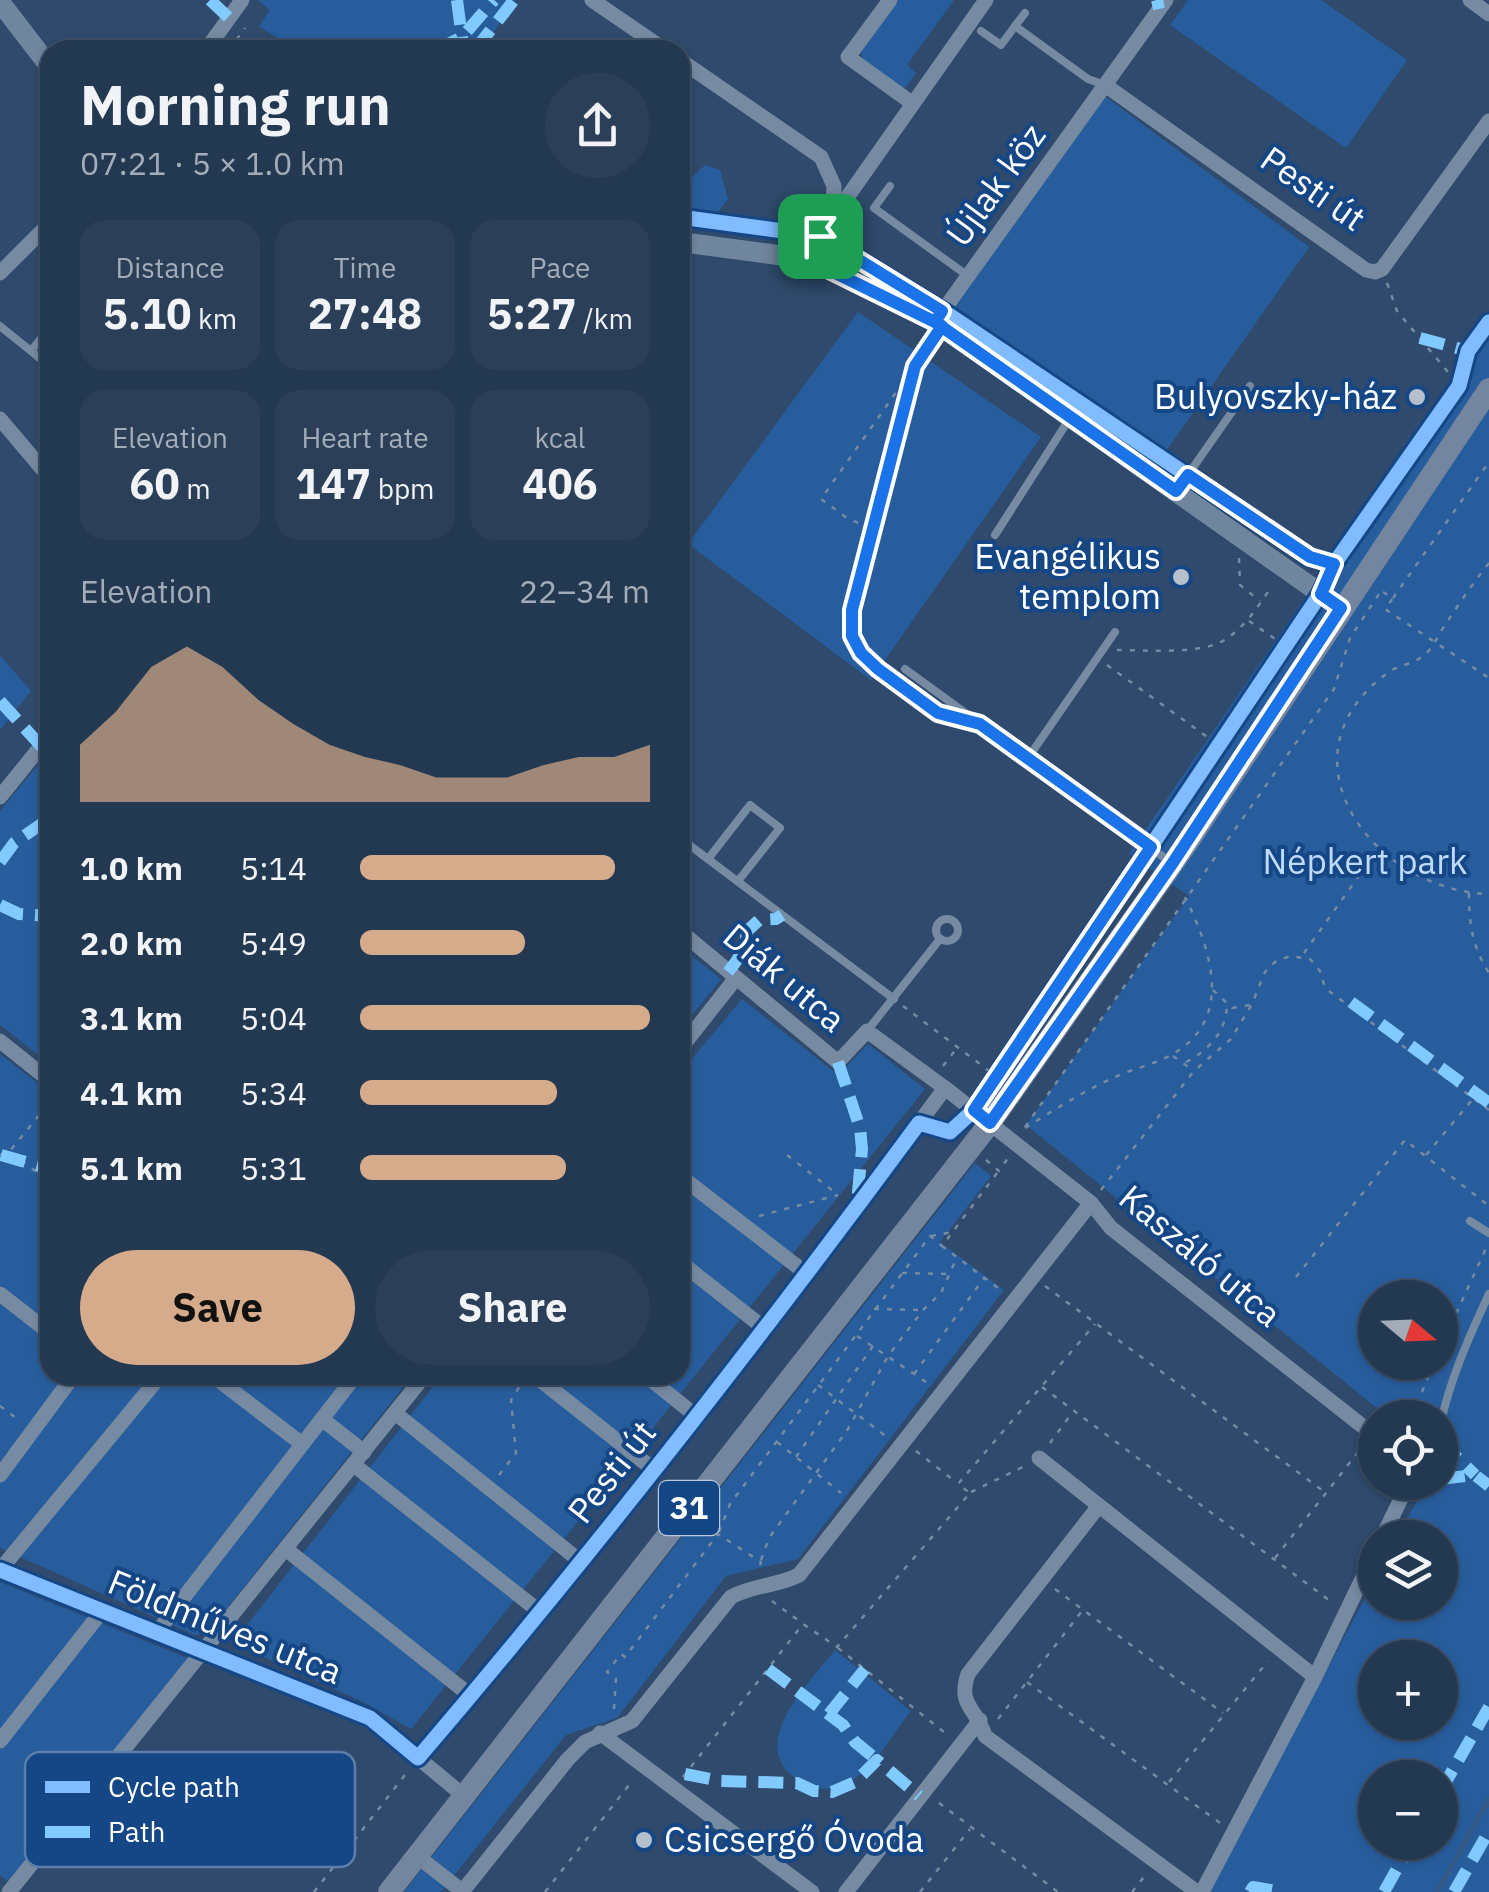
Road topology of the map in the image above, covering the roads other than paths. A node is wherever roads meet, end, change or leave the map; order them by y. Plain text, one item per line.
1 (592, 0) edge
2 (890, 0) edge
3 (986, 0) edge
4 (1166, 0) edge
5 (1470, 0) edge
6 (240, 1) edge
7 (0, 2) edge
8 (1025, 13) dead end
9 (1489, 14) edge
10 (1015, 26) junction
11 (981, 31) dead end
12 (213, 40) edge
13 (650, 40) edge
14 (40, 54) edge
15 (690, 67) edge
16 (1105, 84) junction
17 (912, 103) junction
18 (1489, 121) edge
19 (890, 186) dead end
20 (833, 216) junction
21 (40, 234) edge
22 (690, 243) edge
23 (809, 260) junction
24 (0, 273) edge
25 (968, 276) junction
26 (939, 324) junction
27 (0, 326) edge
28 (40, 340) edge
29 (31, 351) junction
30 (40, 358) edge
31 (1250, 386) dead end
32 (1484, 396) edge
33 (1071, 416) junction
34 (0, 418) edge
35 (40, 466) edge
36 (1176, 491) junction
37 (995, 535) dead end
38 (1341, 608) junction
39 (1115, 632) dead end
40 (905, 668) dead end
41 (40, 747) edge
42 (1028, 758) junction
43 (0, 797) edge
44 (690, 846) edge
45 (708, 859) junction
46 (1172, 864) junction
47 (738, 882) junction
48 (940, 938) dead end
49 (690, 939) edge
50 (736, 978) junction
51 (894, 999) junction
52 (868, 1031) junction
53 (690, 1036) edge
54 (0, 1042) edge
55 (40, 1072) edge
56 (939, 1083) junction
57 (982, 1117) junction
58 (690, 1184) edge
59 (1091, 1203) junction
60 (1470, 1220) dead end
61 (1489, 1233) edge
62 (690, 1270) edge
63 (807, 1274) junction
64 (0, 1294) edge
65 (1489, 1294) edge
66 (40, 1326) edge
67 (764, 1328) junction
68 (66, 1385) edge
69 (153, 1385) edge
70 (225, 1385) edge
71 (348, 1385) edge
72 (417, 1385) edge
73 (544, 1385) edge
74 (658, 1385) edge
75 (1445, 1400) edge
76 (395, 1413) junction
77 (695, 1415) junction
78 (322, 1419) junction
79 (1358, 1422) edge
80 (302, 1444) junction
81 (359, 1458) junction
82 (1039, 1458) road end
83 (653, 1470) junction
84 (0, 1475) edge
85 (1098, 1507) junction
86 (287, 1550) junction
87 (580, 1561) junction
88 (0, 1569) edge
89 (1358, 1588) edge
90 (102, 1611) junction
91 (540, 1612) junction
92 (157, 1632) junction
93 (206, 1651) junction
94 (1315, 1677) junction
95 (471, 1696) junction
96 (983, 1728) junction
97 (600, 1734) junction
98 (0, 1740) edge
99 (123, 1752) edge
100 (418, 1758) junction
101 (464, 1796) junction
102 (417, 1856) junction
103 (29, 1867) edge
104 (9, 1892) edge
105 (388, 1892) edge
106 (462, 1892) edge
107 (812, 1892) edge
108 (846, 1892) edge
109 (1200, 1892) edge

1 - 13 street
2 - 17 street
3 - 17 street
4 - 16 street, Újlak köz
5 - 9 street
6 - 12 street
7 - 14 street
8 - 10 lane
10 - 11 lane
10 - 16 lane
15 - 20 street
16 - 18 street, Pesti út
16 - 25 street, Újlak köz
17 - 20 street
19 - 25 lane
20 - 23 street
21 - 24 street
22 - 23 street
23 - 26 street
25 - 26 street, Újlak köz
26 - 33 street
27 - 29 lane
28 - 29 lane
29 - 30 lane
31 - 36 lane
32 - 38 main road, 31
33 - 36 street
33 - 37 lane
34 - 35 street
36 - 38 street
38 - 46 main road, 31
39 - 42 lane
40 - 42 lane
41 - 43 street
42 - 46 lane
44 - 45 lane
45 - 47 lane
45 - 47 lane
46 - 57 main road, 31
47 - 51 lane
48 - 51 lane
49 - 50 street, Diák utca
50 - 52 street, Diák utca
50 - 53 street
51 - 52 lane
52 - 56 street, Diák utca
54 - 55 street
56 - 57 street, Diák utca
56 - 63 street, Pesti út
57 - 59 street, Kaszáló utca
57 - 101 main road, 31
58 - 63 street
59 - 79 street, Kaszáló utca
59 - 97 street
60 - 61 lane
62 - 67 street
63 - 67 street, Pesti út
64 - 66 street
65 - 75 lane
67 - 77 street, Pesti út
68 - 84 street
69 - 88 street
70 - 80 street
71 - 78 street
72 - 76 street
73 - 83 street
74 - 77 street, Pesti út
76 - 81 street
76 - 87 street, Pesti út
77 - 83 street, Pesti út
78 - 80 street
78 - 81 street
80 - 92 street
81 - 86 street
81 - 91 street
82 - 85 street
83 - 87 street, Pesti út
85 - 94 street
85 - 96 street
86 - 93 street
86 - 95 street
87 - 91 street, Pesti út
88 - 90 street, Földműves utca
89 - 94 street
90 - 92 street, Földműves utca
90 - 98 street, Földműves utca
91 - 95 street, Pesti út
92 - 93 street, Földműves utca
93 - 99 street
93 - 100 street, Földműves utca
94 - 109 street
95 - 100 street, Pesti út
96 - 108 street
96 - 109 street
97 - 106 street
97 - 107 street
100 - 101 street, Földműves utca
101 - 102 main road, 31
102 - 105 main road, 31
102 - 106 street
103 - 104 street

